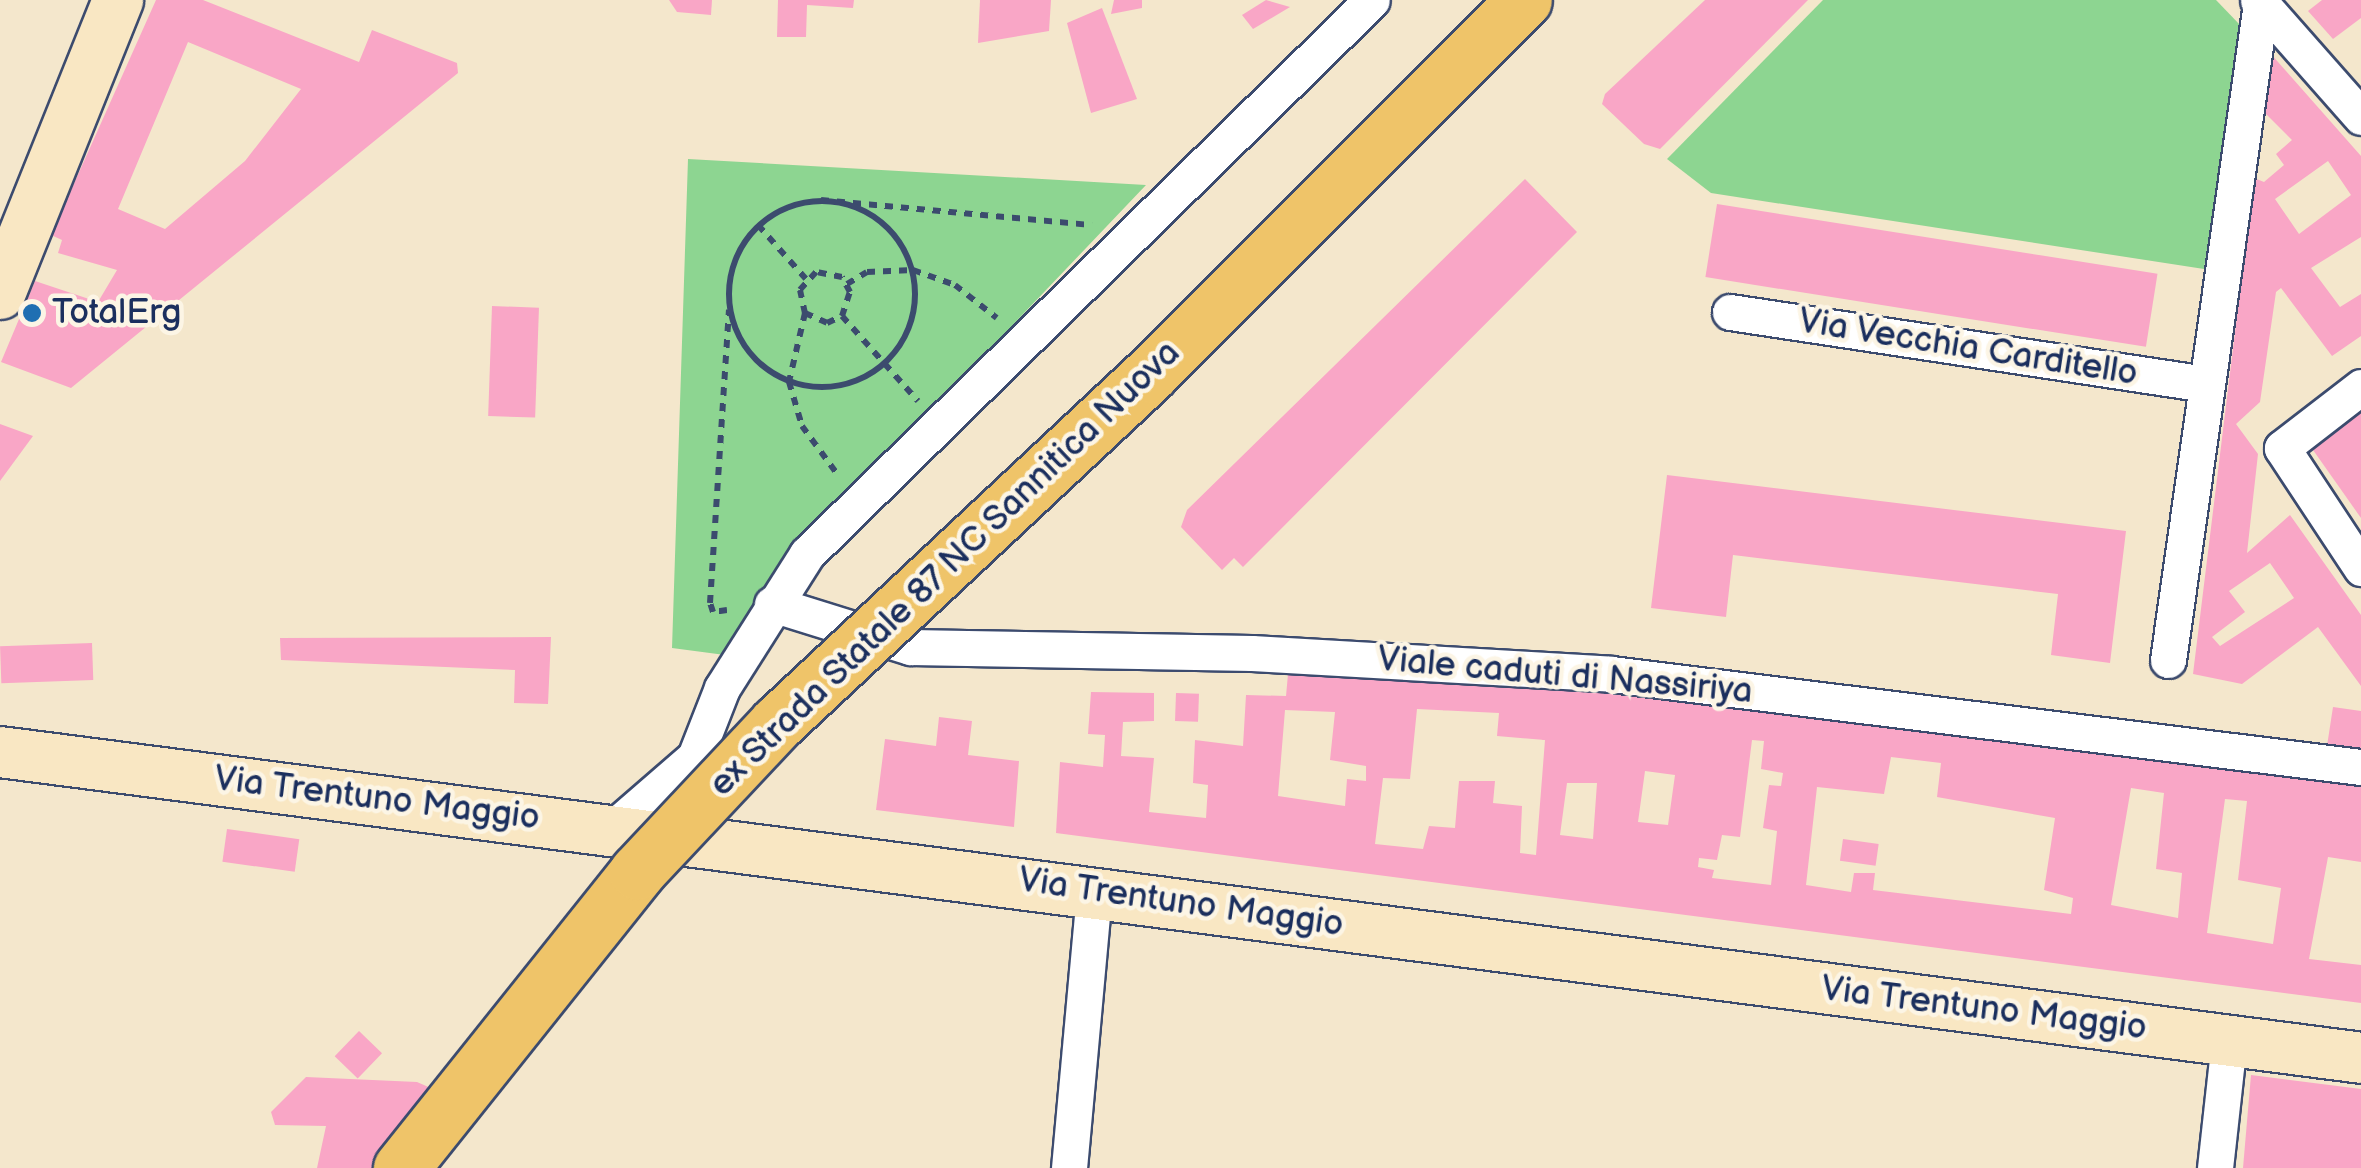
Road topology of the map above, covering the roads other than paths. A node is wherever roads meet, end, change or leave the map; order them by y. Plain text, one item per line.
1 (118, 0) edge
2 (1524, 0) edge
3 (1370, 1) edge
4 (2260, 2) edge
5 (2361, 117) edge
6 (0, 294) edge
7 (1730, 312) dead end
8 (2207, 384) junction
9 (2361, 387) edge
10 (2361, 568) edge
11 (772, 604) junction
12 (2168, 660) dead end
13 (0, 752) edge
14 (695, 757) junction
15 (2361, 766) edge
16 (613, 828) junction
17 (744, 845) junction
18 (1094, 892) junction
19 (2229, 1041) junction
20 (2361, 1058) edge
21 (401, 1168) edge
22 (1069, 1168) edge
23 (2215, 1168) edge

1 - 6 street
2 - 21 highway, ex Strada Statale 87 NC Sannitica Nuova, bridge
3 - 11 street
4 - 5 street
4 - 8 street
7 - 8 street, Via Vecchia Carditello
8 - 12 street
9 - 10 street
11 - 14 street
11 - 15 street, Viale caduti di Nassiriya
13 - 16 street, Via Trentuno Maggio
14 - 16 street
14 - 17 street
16 - 17 street, Via Trentuno Maggio
17 - 18 street, Via Trentuno Maggio
18 - 19 street, Via Trentuno Maggio
18 - 22 street
19 - 20 street, Via Trentuno Maggio
19 - 23 street

